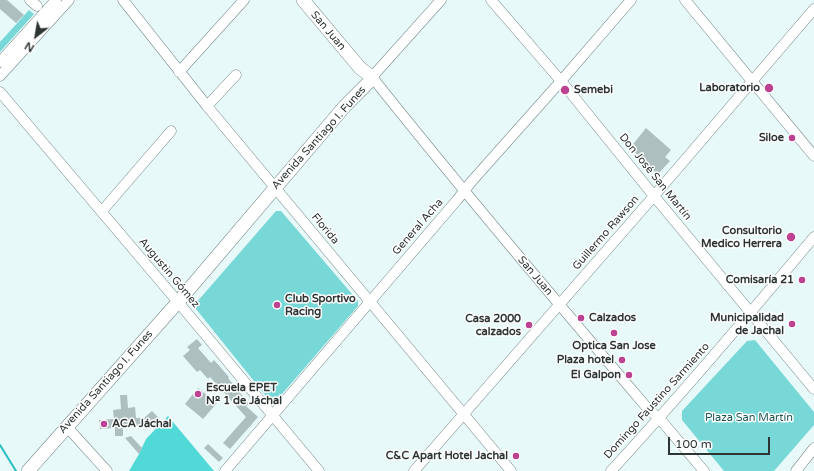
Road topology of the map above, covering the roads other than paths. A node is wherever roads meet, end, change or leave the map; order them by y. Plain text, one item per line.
1 (56, 0) edge
2 (69, 0) edge
3 (123, 0) edge
4 (244, 0) edge
5 (303, 0) edge
6 (314, 0) edge
7 (441, 0) edge
8 (491, 0) edge
9 (630, 0) edge
10 (686, 0) edge
11 (814, 9) edge
12 (0, 62) edge
13 (179, 72) junction
14 (236, 75) dead end
15 (0, 76) edge
16 (370, 79) junction
17 (561, 81) junction
18 (752, 81) junction
19 (0, 92) edge
20 (207, 106) junction
21 (171, 131) dead end
22 (814, 156) edge
23 (277, 191) junction
24 (464, 191) junction
25 (654, 196) junction
26 (102, 211) junction
27 (814, 237) edge
28 (370, 302) junction
29 (180, 305) junction
30 (559, 305) junction
31 (750, 313) junction
32 (814, 389) edge
33 (463, 414) junction
34 (272, 416) junction
35 (659, 418) junction
36 (70, 430) junction
37 (814, 448) edge
38 (28, 471) edge
39 (38, 471) edge
40 (108, 471) edge
41 (225, 471) edge
42 (319, 471) edge
43 (414, 471) edge
44 (511, 471) edge
45 (611, 471) edge
46 (704, 471) edge
47 (796, 471) edge

1 - 12 street
2 - 15 street
3 - 13 street, Florida
4 - 13 street
5 - 16 main road, San Juan
6 - 16 main road, San Juan
7 - 16 street
8 - 17 street, Don José San Martín
9 - 17 street, General Acha
10 - 18 street
11 - 18 street, Guillermo Rawson
13 - 20 street, Florida
14 - 20 street
16 - 23 main road, Avenida Santiago I. Funes
16 - 24 street, San Juan
17 - 24 street, General Acha
17 - 25 street, Don José San Martín
18 - 22 street
18 - 25 street, Guillermo Rawson
19 - 26 street, Augustin Gómez
20 - 23 street, Florida
21 - 26 street
23 - 28 street, Florida
23 - 29 main road, Avenida Santiago I. Funes
24 - 28 street, General Acha
24 - 30 street, San Juan
25 - 30 street, Guillermo Rawson
25 - 31 street, Don José San Martín
26 - 29 street, Augustin Gómez
27 - 31 street, Domingo Faustino Sarmiento
28 - 33 street, Florida
28 - 34 street, General Acha
29 - 34 street, Augustin Gómez
29 - 36 main road, Avenida Santiago I. Funes
30 - 33 street, Guillermo Rawson
30 - 35 street, San Juan
31 - 32 street, Don José San Martín
31 - 35 street, Domingo Faustino Sarmiento
33 - 43 street, Guillermo Rawson
33 - 44 street, Florida
34 - 41 street, General Acha
34 - 42 street, Augustin Gómez
35 - 45 street, Domingo Faustino Sarmiento
35 - 46 street, San Juan
36 - 38 main road, Avenida Santiago I. Funes
36 - 39 main road, Avenida Santiago I. Funes
36 - 40 street
37 - 47 street

